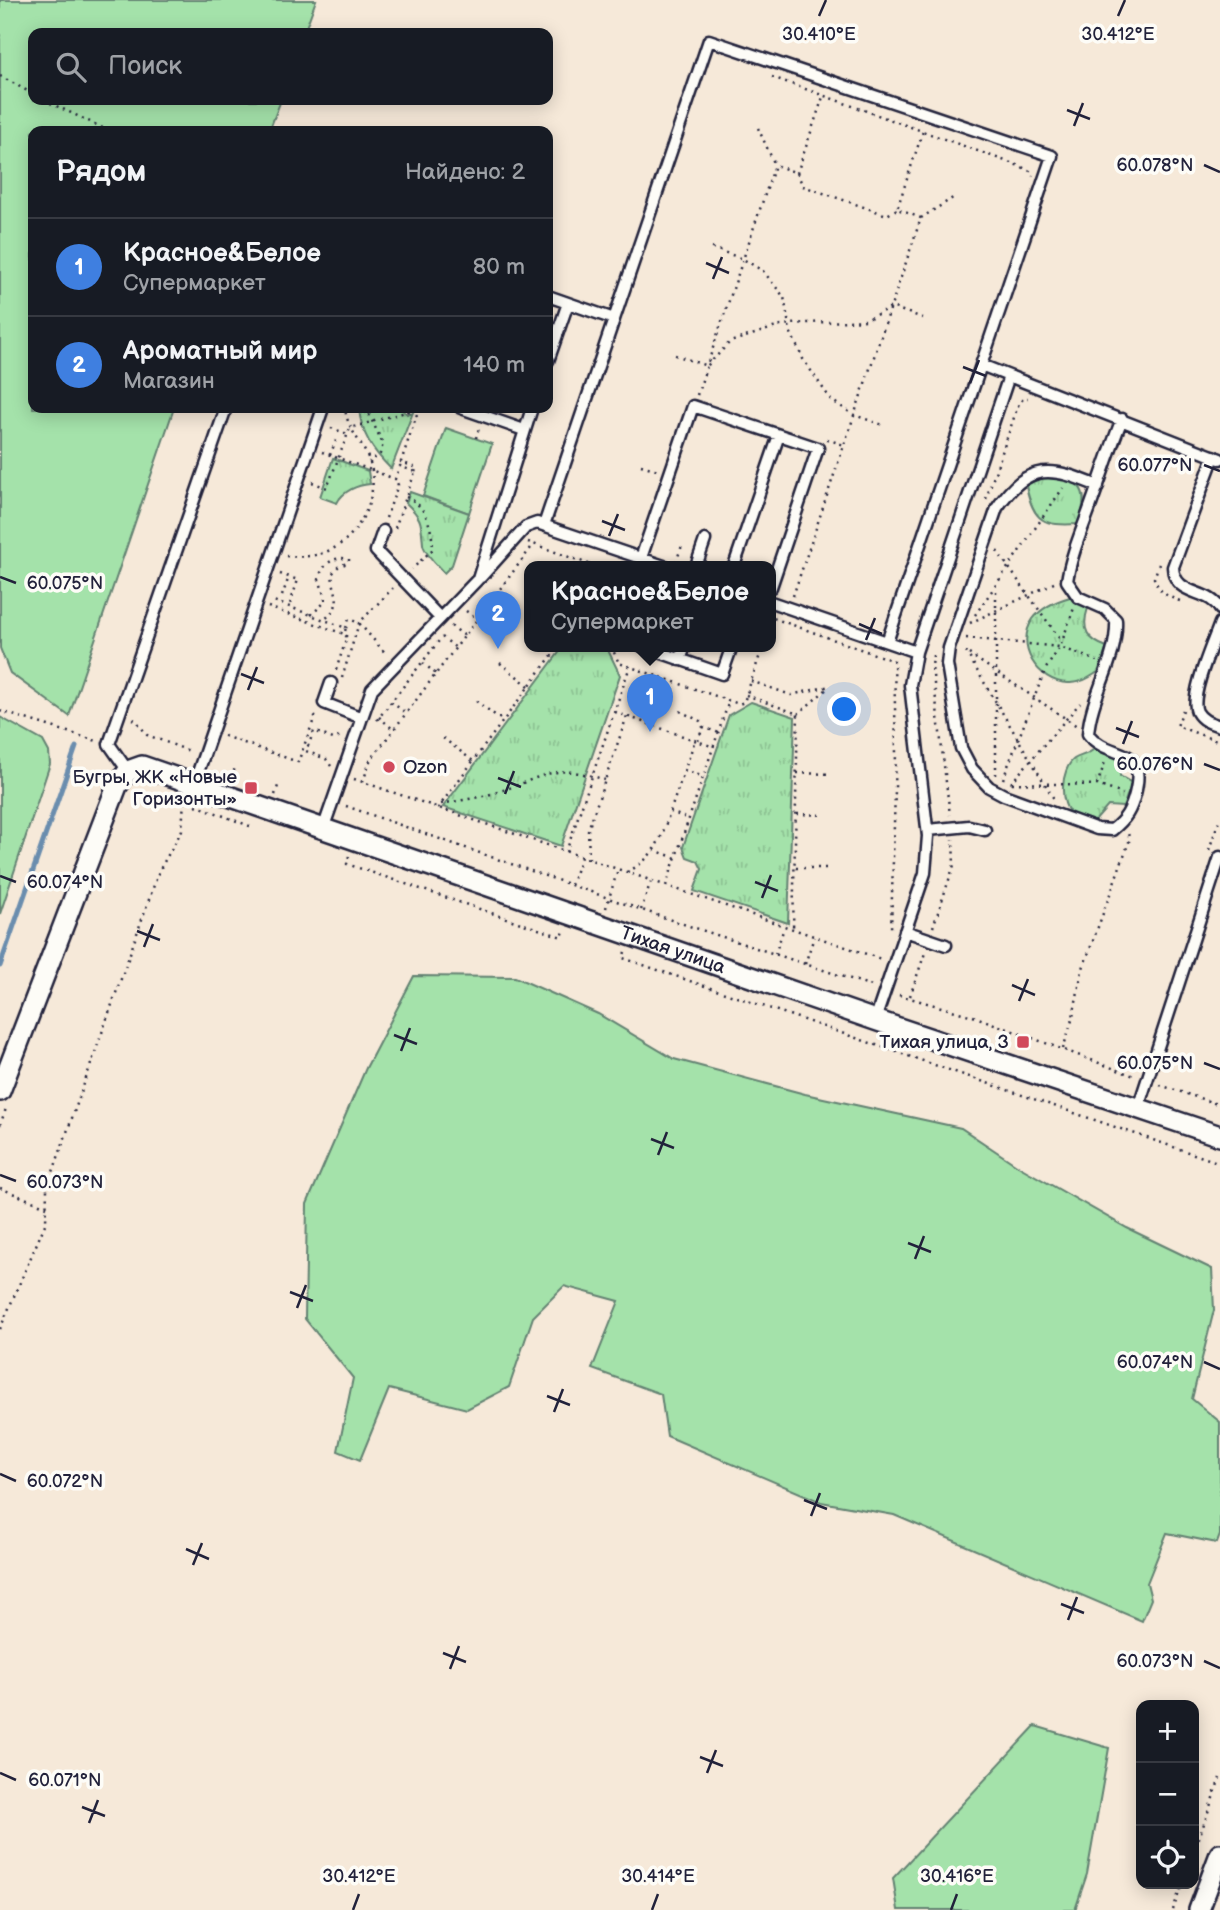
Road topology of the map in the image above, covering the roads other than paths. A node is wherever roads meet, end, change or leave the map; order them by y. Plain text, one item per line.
1 (553, 298) edge
2 (568, 303) junction
3 (614, 319) junction
4 (553, 346) edge
5 (981, 365) junction
6 (1009, 376) junction
7 (224, 413) edge
8 (321, 413) edge
9 (475, 413) edge
10 (529, 413) edge
11 (1122, 419) junction
12 (524, 430) junction
13 (779, 435) junction
14 (1217, 458) edge
15 (1098, 486) junction
16 (544, 525) junction
17 (388, 533) road end
18 (705, 540) dead end
19 (641, 558) junction
20 (650, 561) edge
21 (698, 561) edge
22 (736, 561) edge
23 (776, 572) edge
24 (478, 579) junction
25 (776, 604) edge
26 (1220, 609) edge
27 (440, 618) junction
28 (1220, 622) edge
29 (887, 642) junction
30 (658, 652) edge
31 (683, 652) edge
32 (730, 652) edge
33 (916, 652) junction
34 (680, 660) junction
35 (331, 683) dead end
36 (362, 718) junction
37 (1220, 726) edge
38 (128, 771) junction
39 (194, 784) junction
40 (323, 829) junction
41 (928, 830) junction
42 (985, 830) dead end
43 (1220, 857) edge
44 (905, 931) junction
45 (946, 944) dead end
46 (874, 1020) junction
47 (5, 1095) edge
48 (1138, 1108) junction
49 (1220, 1136) edge
50 (1220, 1854) edge
51 (1199, 1910) edge

1 - 2 lane
2 - 3 lane
2 - 4 lane
3 - 5 lane
3 - 16 lane
5 - 6 lane
5 - 29 lane
6 - 11 lane
6 - 33 lane
7 - 38 lane
8 - 39 lane
9 - 12 lane
10 - 12 lane
11 - 14 lane
11 - 15 lane
12 - 24 lane
13 - 19 lane
13 - 22 lane
13 - 23 lane
14 - 26 lane
15 - 15 lane
16 - 19 lane
16 - 24 lane
17 - 27 lane
18 - 21 lane
19 - 20 lane
24 - 27 lane
25 - 29 lane
27 - 36 lane
28 - 37 lane
29 - 33 lane
30 - 34 lane
31 - 34 lane
32 - 34 lane
33 - 41 lane
35 - 36 lane
36 - 40 lane
38 - 39 street, Тихая улица
38 - 47 street
39 - 40 street, Тихая улица
40 - 46 street, Тихая улица
41 - 42 lane
41 - 44 lane
43 - 48 lane
44 - 45 lane
44 - 46 lane
46 - 48 street, Тихая улица
48 - 49 street, Тихая улица
50 - 51 street

